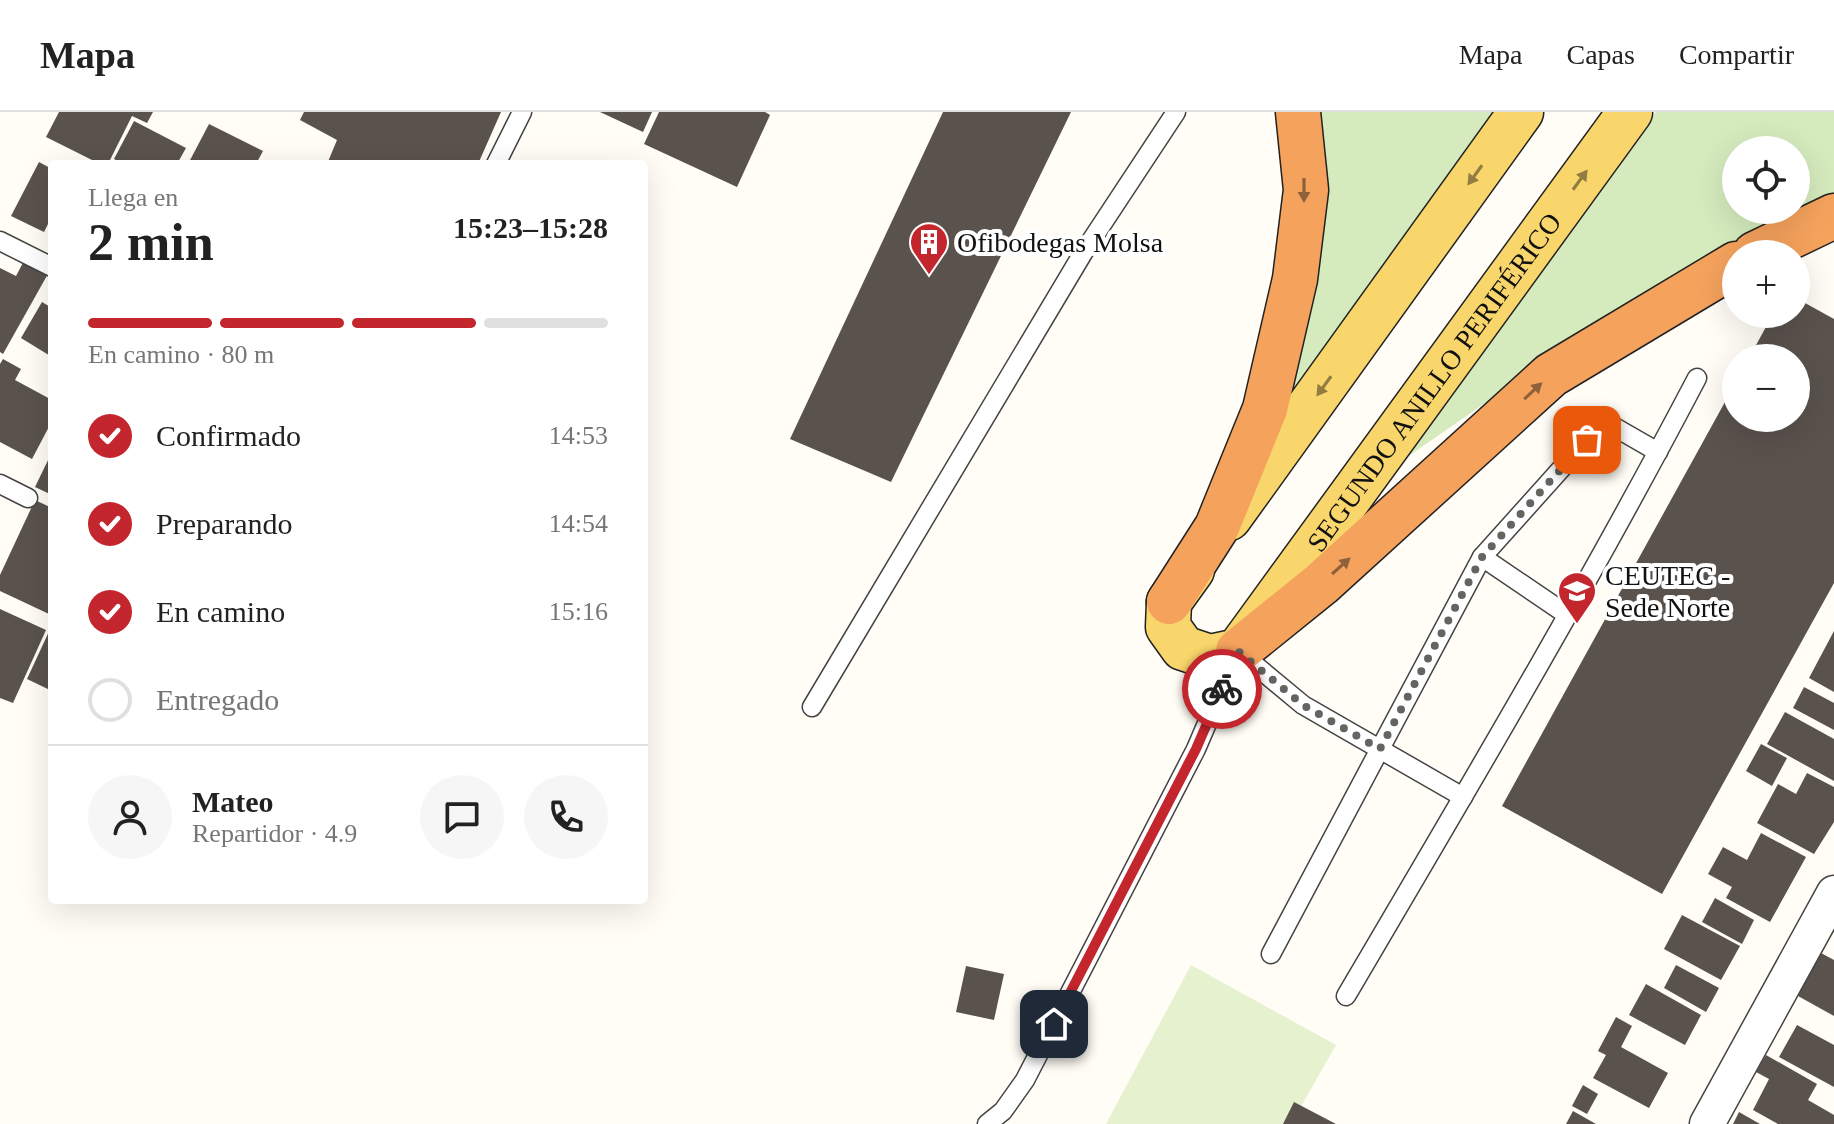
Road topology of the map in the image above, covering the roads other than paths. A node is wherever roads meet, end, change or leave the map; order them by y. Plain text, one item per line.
1 (522, 112) edge
2 (1176, 112) edge
3 (1298, 112) edge
4 (1521, 112) edge
5 (1630, 112) edge
6 (498, 160) edge
7 (1834, 216) edge
8 (1784, 240) edge
9 (0, 241) edge
10 (48, 265) edge
11 (1722, 272) edge
12 (1697, 378) dead end
13 (1658, 452) junction
14 (0, 484) edge
15 (28, 498) dead end
16 (1482, 557) junction
17 (1169, 602) junction
18 (1566, 614) junction
19 (1238, 651) junction
20 (812, 707) dead end
21 (1380, 749) junction
22 (1463, 797) junction
23 (1834, 893) edge
24 (1271, 954) dead end
25 (1346, 996) dead end
26 (987, 1124) edge
27 (1707, 1124) edge

1 - 6 lane
2 - 20 lane
3 -> 17 highway
4 -> 17 main road
19 -> 5 main road, SEGUNDO ANILLO PERIFÉRICO
7 - 8 highway
9 - 10 lane
19 -> 11 highway
12 - 13 lane
13 - 16 lane
13 - 18 lane
14 - 15 lane
16 - 18 lane
16 - 21 lane
17 - 19 main road
18 - 22 lane
19 - 21 lane
19 - 26 lane
21 - 22 lane
21 - 24 lane
22 - 25 lane
23 - 27 street

